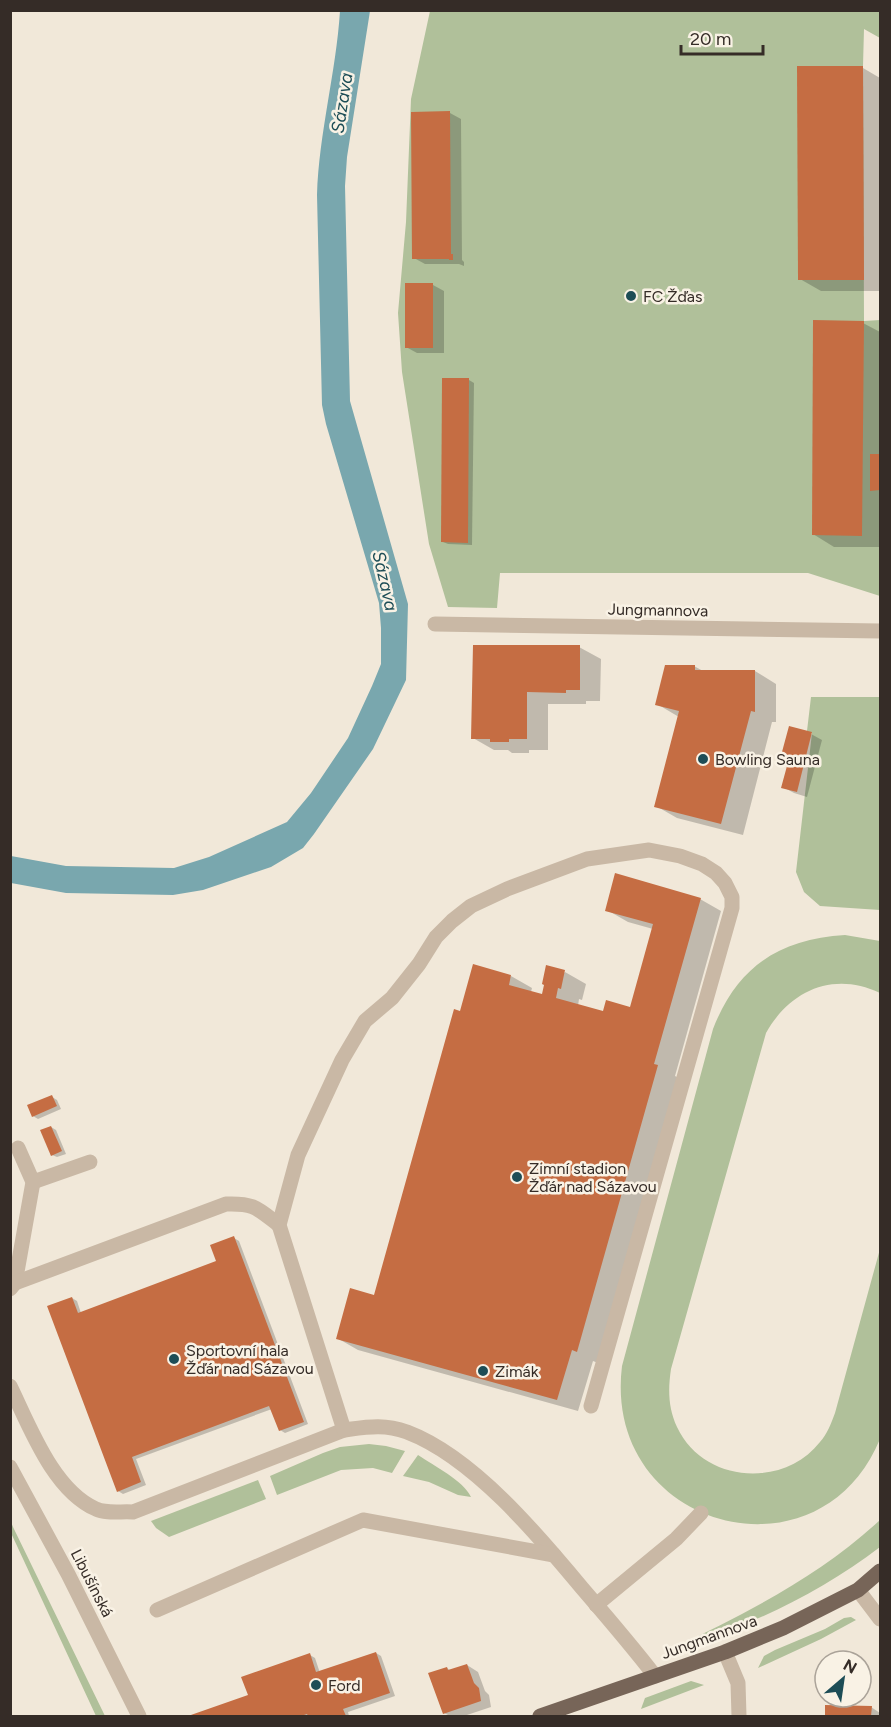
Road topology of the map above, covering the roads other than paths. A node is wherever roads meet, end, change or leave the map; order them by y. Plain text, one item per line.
1 (435, 624) dead end
2 (880, 631) edge
3 (18, 1148) dead end
4 (90, 1162) dead end
5 (33, 1182) junction
6 (279, 1225) junction
7 (13, 1286) edge
8 (10, 1386) edge
9 (591, 1406) dead end
10 (344, 1430) junction
11 (10, 1467) edge
12 (701, 1513) dead end
13 (554, 1555) junction
14 (880, 1571) edge
15 (858, 1590) junction
16 (596, 1605) junction
17 (157, 1610) dead end
18 (880, 1619) edge
19 (725, 1652) junction
20 (655, 1676) junction
21 (139, 1716) edge
22 (540, 1716) edge
23 (739, 1716) edge

1 - 2 street, Jungmannova
3 - 5 street
4 - 5 street
5 - 7 street
6 - 7 street
6 - 9 street
6 - 10 street
8 - 10 street
10 - 13 street
11 - 21 street, Libušínská
12 - 16 street
13 - 16 street
13 - 17 street
14 - 15 main road, Jungmannova
15 - 18 street
15 - 19 main road, Jungmannova
16 - 20 street
19 - 20 main road, Jungmannova
19 - 23 street
20 - 22 main road, Jungmannova

